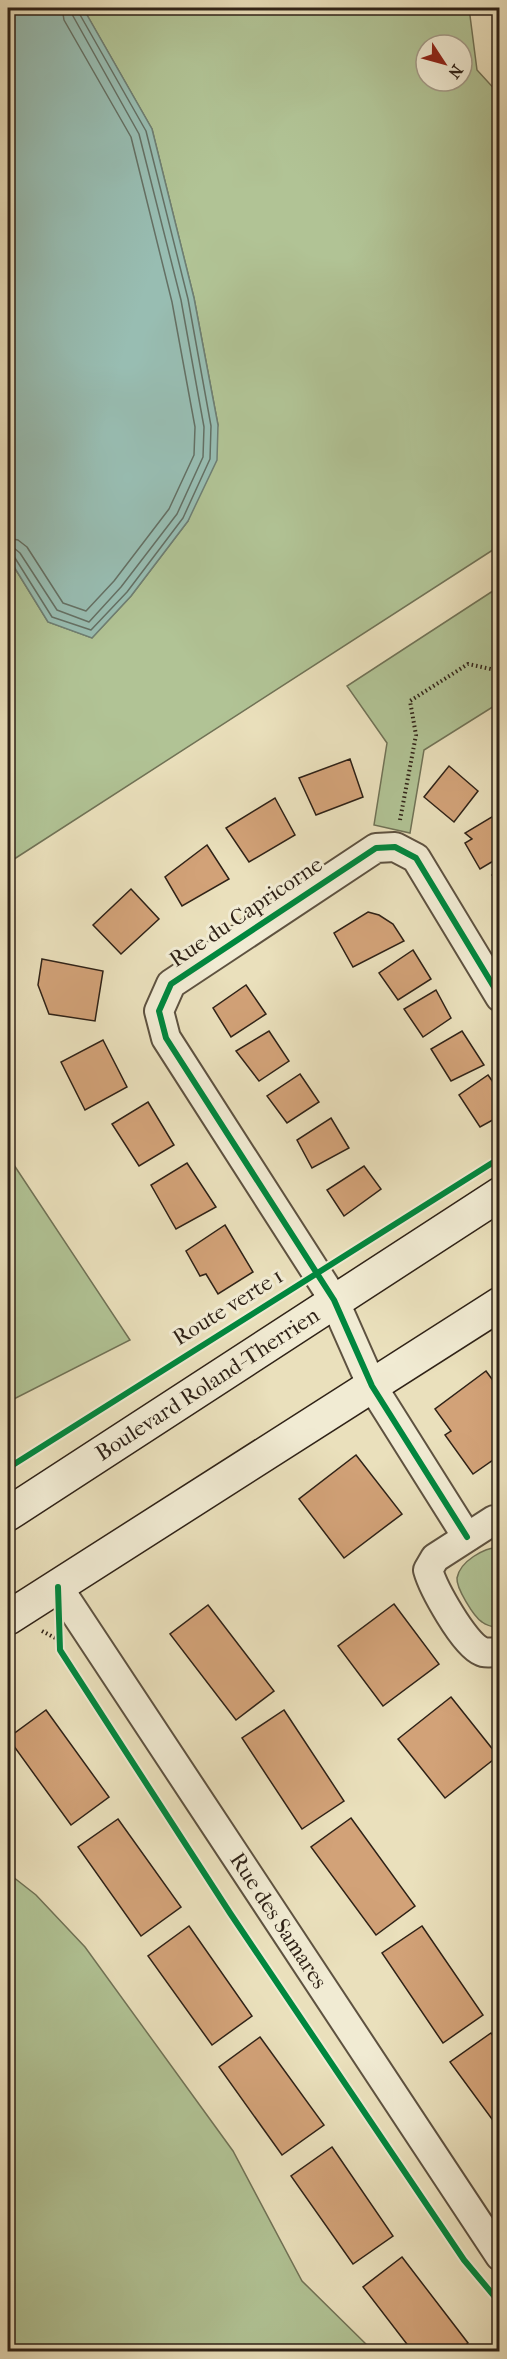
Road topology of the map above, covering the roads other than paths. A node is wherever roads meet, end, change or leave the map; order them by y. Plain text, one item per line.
1 (500, 997) edge
2 (500, 1194) edge
3 (334, 1300) junction
4 (500, 1304) edge
5 (372, 1386) junction
6 (8, 1514) edge
7 (500, 1520) edge
8 (466, 1537) junction
9 (58, 1587) junction
10 (8, 1618) edge
11 (500, 1651) edge
12 (500, 2256) edge

1 - 3 street, Rue du Capricorne
2 - 3 main road, Boulevard Roland-Therrien
3 - 5 street, Rue du Capricorne
3 - 6 main road, Boulevard Roland-Therrien
4 - 5 main road
5 - 8 street, Rue du Capricorne
5 - 9 main road
7 - 8 street
8 - 11 street
9 - 10 main road
9 - 12 street, Rue des Samares

